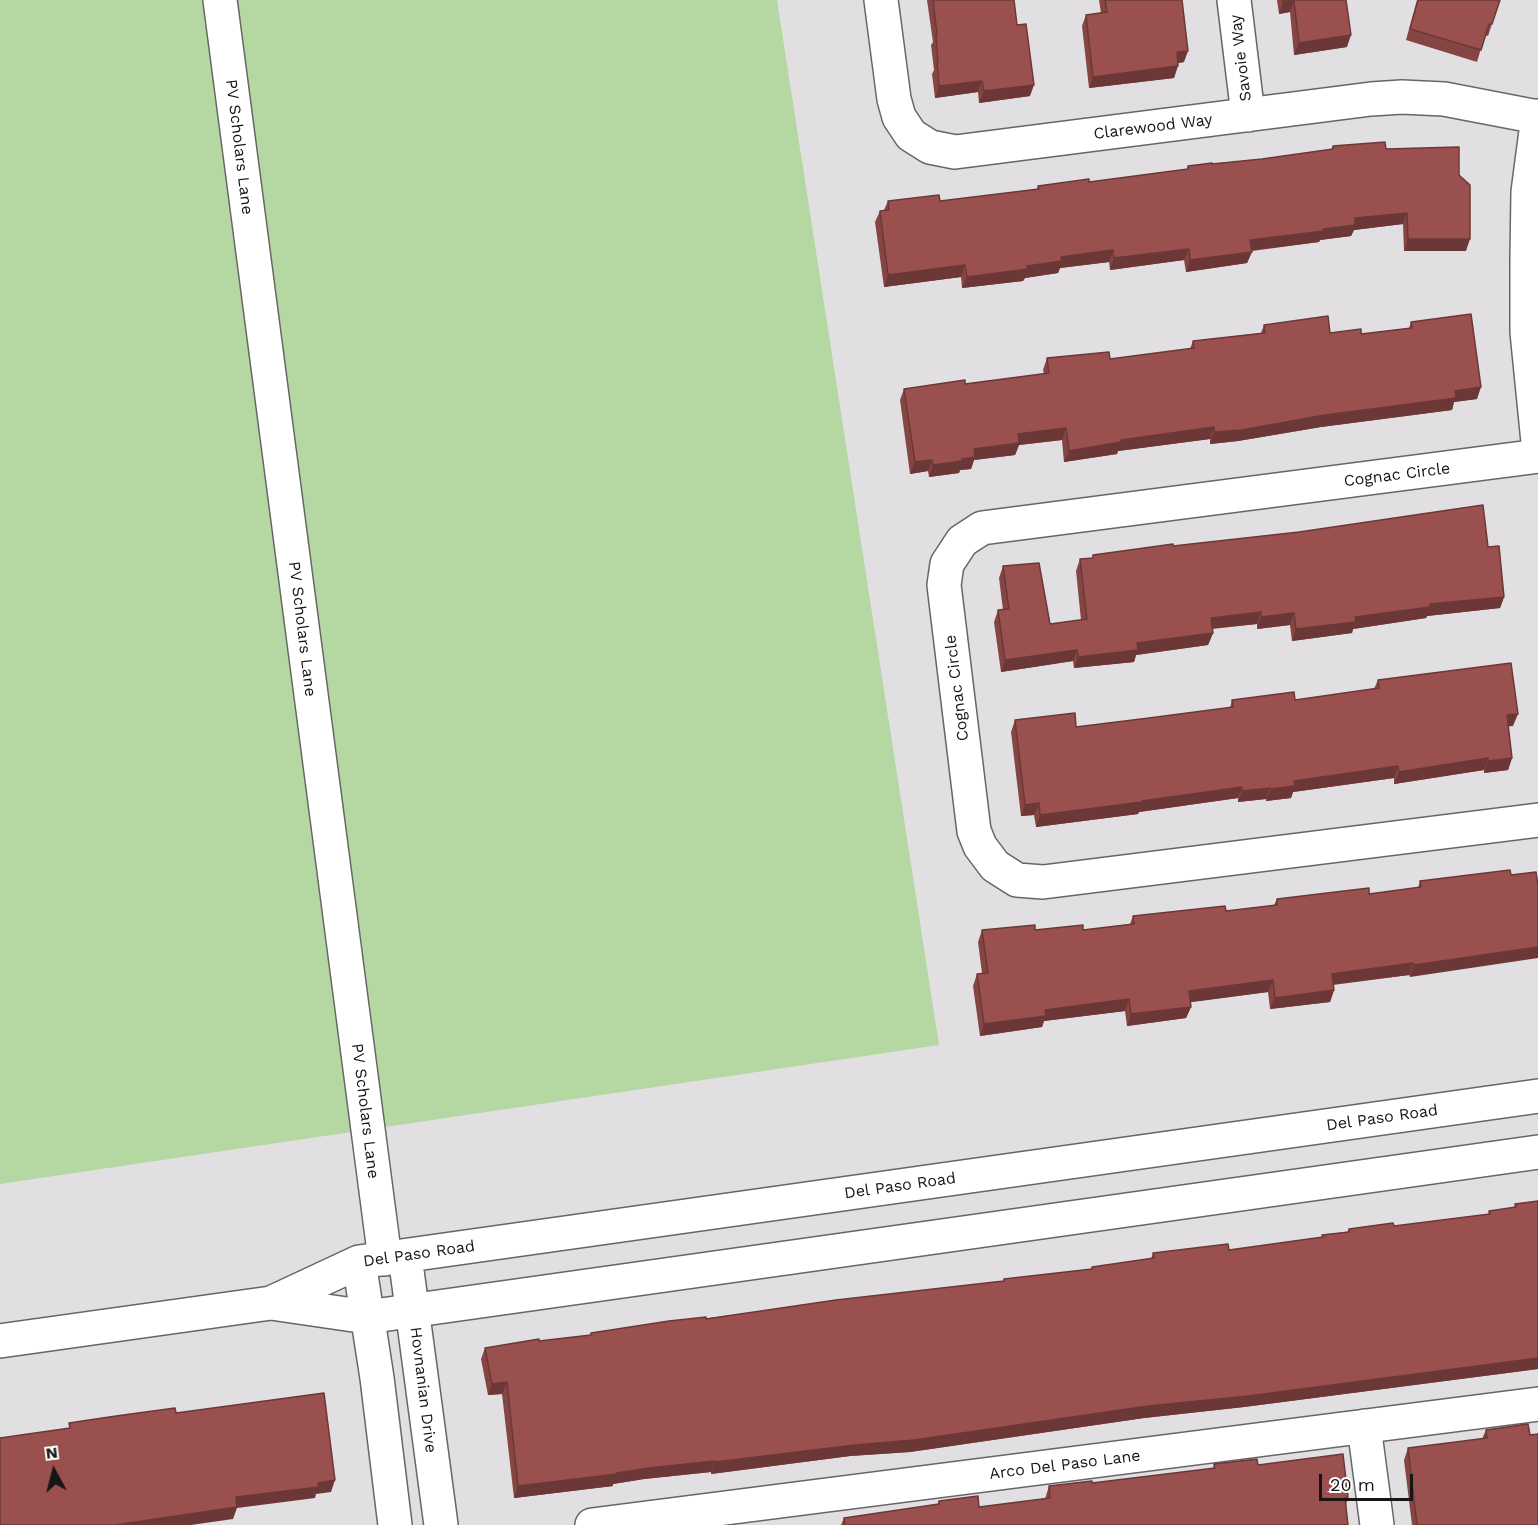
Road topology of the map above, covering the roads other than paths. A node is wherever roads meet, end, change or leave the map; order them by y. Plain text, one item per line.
1 (220, 0) edge
2 (881, 0) edge
3 (1234, 0) edge
4 (1248, 115) junction
5 (1538, 117) edge
6 (1538, 442) edge
7 (1538, 456) edge
8 (1538, 820) edge
9 (1538, 1096) edge
10 (1538, 1152) edge
11 (383, 1259) junction
12 (271, 1303) junction
13 (414, 1310) junction
14 (367, 1317) junction
15 (0, 1341) edge
16 (1538, 1404) edge
17 (1364, 1426) junction
18 (789, 1513) edge
19 (395, 1525) edge
20 (441, 1525) edge
21 (592, 1525) edge
22 (1377, 1525) edge

1 - 11 street, PV Scholars Lane
2 - 4 street, Clarewood Way
3 - 4 street, Savoie Way
4 - 5 street, Clarewood Way
5 - 6 street
7 - 8 street, Cognac Circle
9 - 11 street, Del Paso Road
10 - 13 street, Del Paso Road
11 - 12 street, Del Paso Road
11 - 13 street, Hovnanian Drive
11 - 14 street
12 - 14 street, Del Paso Road
12 - 15 street, Del Paso Road
13 - 14 street, Del Paso Road
13 - 20 street, Hovnanian Drive
14 - 19 street
16 - 17 street, Arco Del Paso Lane
17 - 18 street, Arco Del Paso Lane
17 - 22 street
18 - 21 street, Arco Del Paso Lane

